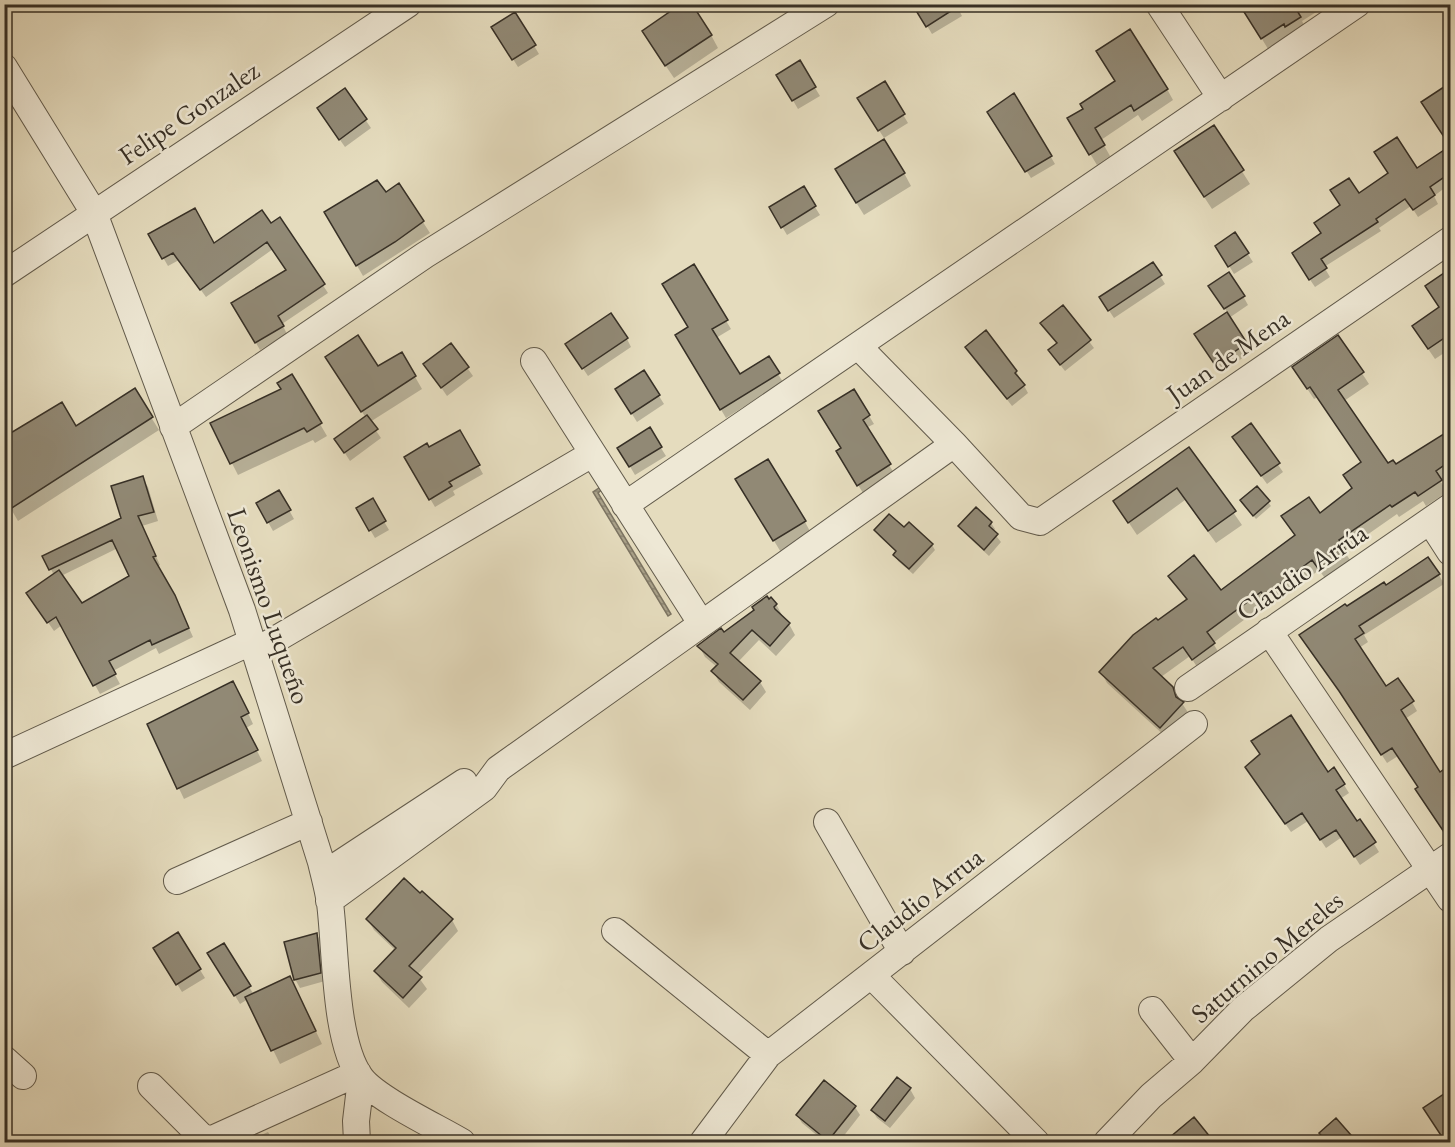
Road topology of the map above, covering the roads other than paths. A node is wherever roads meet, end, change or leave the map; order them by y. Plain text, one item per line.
1 (408, 4) edge
2 (826, 4) edge
3 (1160, 4) edge
4 (1357, 4) edge
5 (4, 67) edge
6 (1221, 98) junction
7 (94, 213) junction
8 (1450, 240) edge
9 (4, 274) edge
10 (858, 346) junction
11 (534, 361) dead end
12 (173, 428) junction
13 (954, 444) junction
14 (592, 454) junction
15 (625, 505) junction
16 (1450, 507) edge
17 (1430, 521) junction
18 (1450, 552) edge
19 (702, 623) junction
20 (1269, 631) junction
21 (253, 647) junction
22 (1188, 688) dead end
23 (1194, 724) dead end
24 (4, 756) edge
25 (498, 769) junction
26 (309, 822) junction
27 (827, 822) dead end
28 (1440, 862) edge
29 (324, 874) junction
30 (177, 881) dead end
31 (1450, 899) edge
32 (329, 901) junction
33 (615, 931) dead end
34 (902, 952) junction
35 (872, 976) junction
36 (1152, 1010) dead end
37 (768, 1056) junction
38 (4, 1059) edge
39 (1192, 1061) junction
40 (23, 1076) dead end
41 (360, 1076) junction
42 (151, 1086) dead end
43 (445, 1138) edge
44 (357, 1143) edge
45 (703, 1143) edge
46 (1036, 1143) edge
47 (1107, 1143) edge

1 - 7 street, Felipe Gonzalez
2 - 12 street
3 - 6 street
4 - 6 street
5 - 7 street, Leonismo Luqueño
6 - 10 street
7 - 9 street, Felipe Gonzalez
7 - 12 street, Leonismo Luqueño
8 - 13 street, Juan de Mena
10 - 13 street
10 - 15 street
11 - 14 street
12 - 21 street, Leonismo Luqueño
13 - 19 street
14 - 15 street
14 - 21 street
15 - 19 street
16 - 17 street, Claudio Arrúa
17 - 18 street
17 - 20 street, Claudio Arrúa
19 - 25 street
20 - 22 street, Claudio Arrúa
20 - 28 street
21 - 24 street
21 - 26 street, Leonismo Luqueño
23 - 34 street, Claudio Arrua
25 - 29 street
25 - 32 street
26 - 29 street, Leonismo Luqueño
26 - 30 street
27 - 34 street
28 - 31 street
28 - 39 street, Saturnino Mereles
29 - 32 street, Leonismo Luqueño
32 - 41 street, Leonismo Luqueño
33 - 37 street
34 - 35 street, Claudio Arrua
35 - 37 street, Claudio Arrua
35 - 46 street
36 - 39 street
37 - 45 street, Claudio Arrua
38 - 40 street
39 - 47 street, Saturnino Mereles
41 - 42 street
41 - 43 street
41 - 44 street

